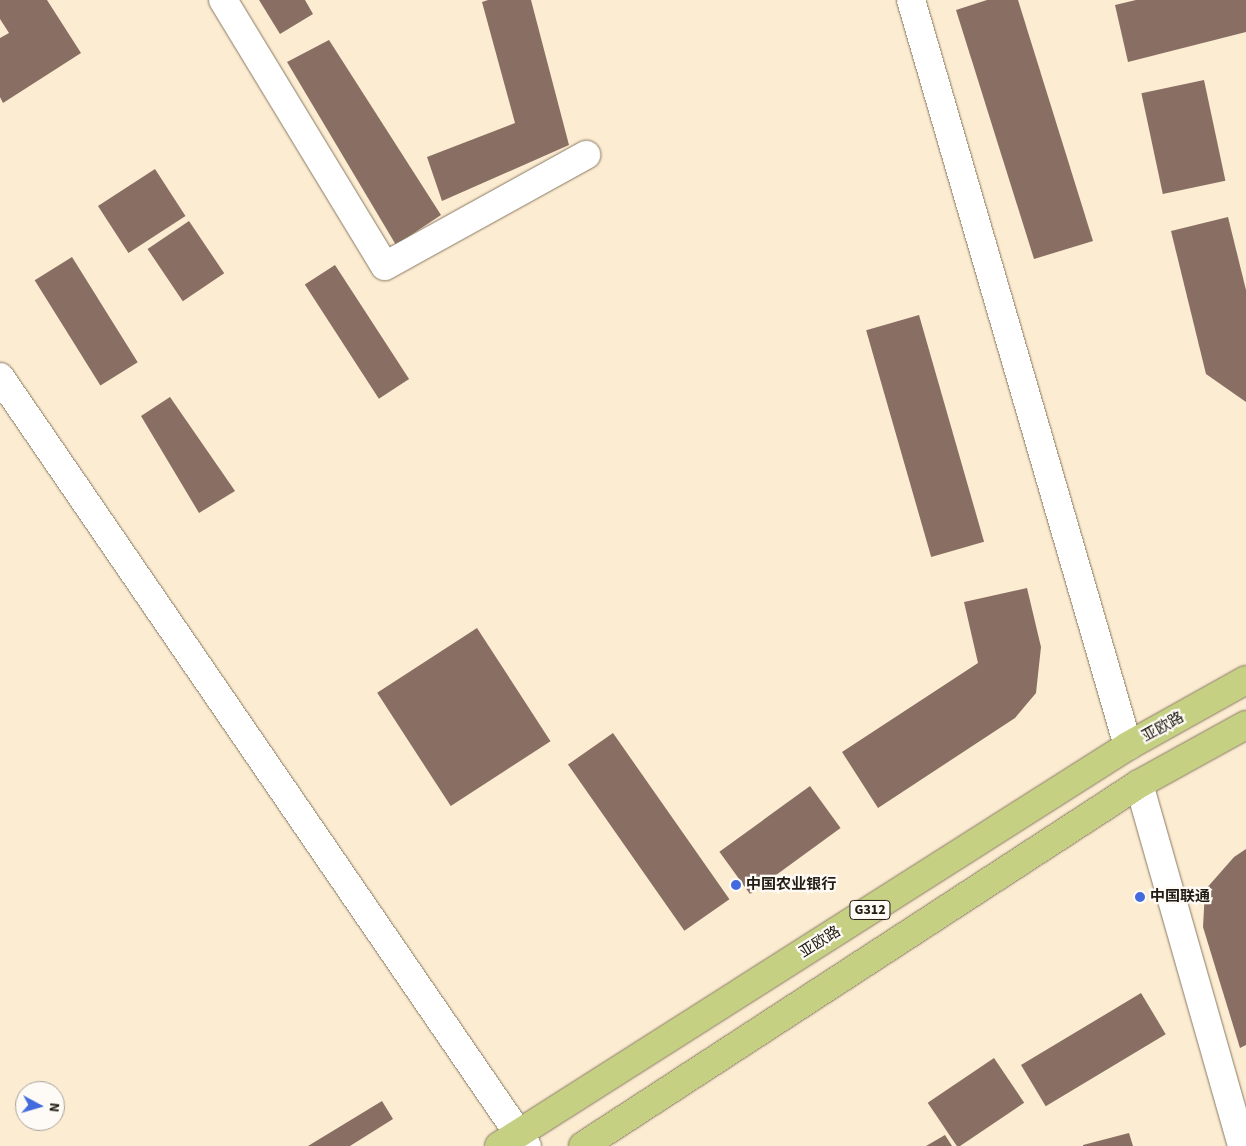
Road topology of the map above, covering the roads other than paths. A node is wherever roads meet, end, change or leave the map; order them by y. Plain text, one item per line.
1 (224, 0) edge
2 (911, 0) edge
3 (586, 155) dead end
4 (0, 377) edge
5 (1246, 680) edge
6 (1246, 725) edge
7 (1128, 746) junction
8 (1139, 784) junction
9 (515, 1142) edge
10 (583, 1146) edge
11 (1242, 1146) edge

1 - 3 street
2 - 7 street
4 - 9 street
5 - 7 highway, 亚欧路 / G312
6 - 8 highway, G312
7 - 9 highway, 亚欧路 / G312
8 - 10 highway, G312
8 - 11 street

